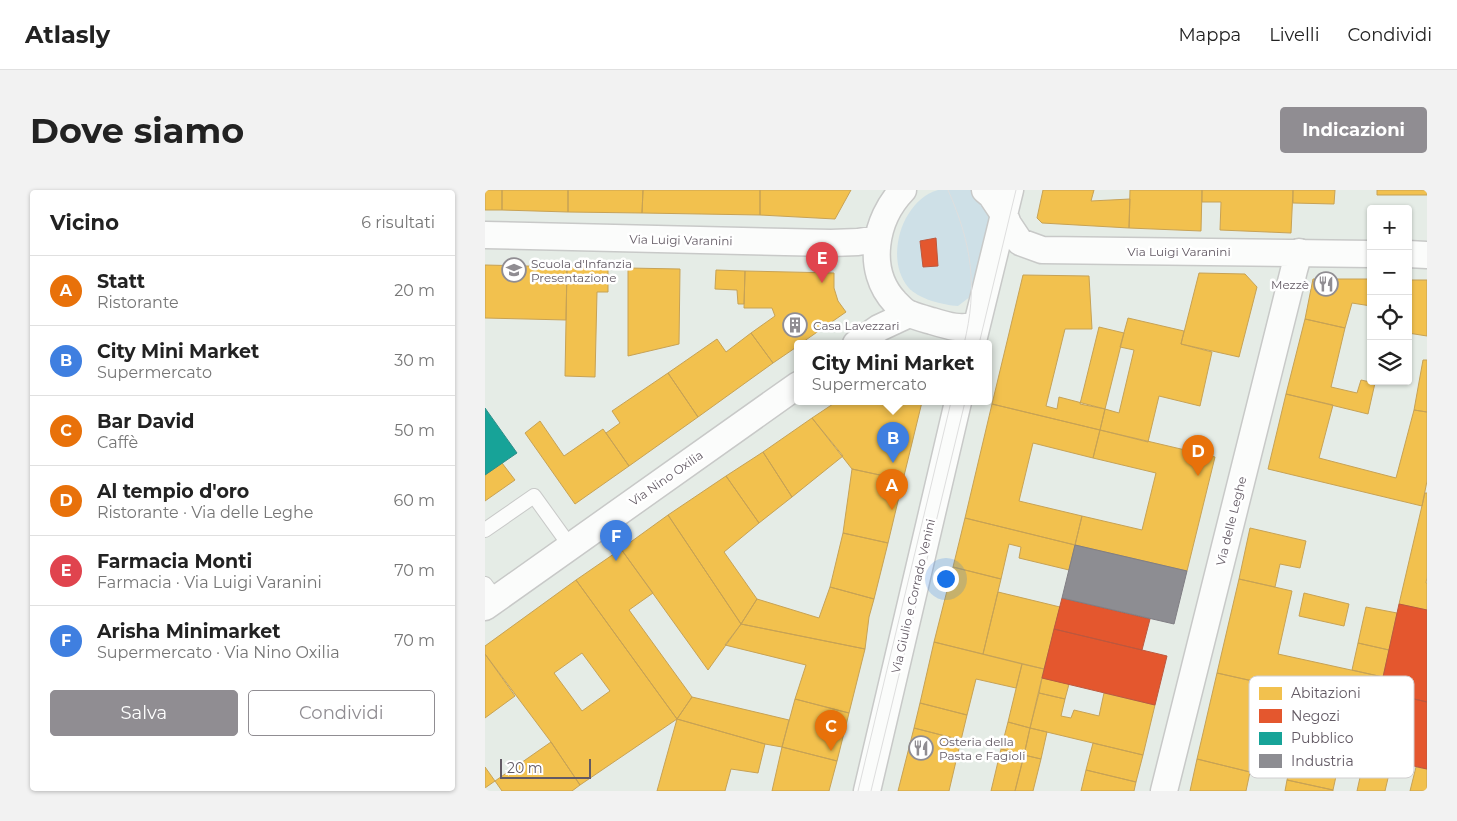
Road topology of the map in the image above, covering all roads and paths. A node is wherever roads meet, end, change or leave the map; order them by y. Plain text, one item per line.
1 (903, 190) edge
2 (985, 190) edge
3 (1011, 190) edge
4 (1005, 216) junction
5 (485, 235) edge
6 (877, 239) junction
7 (1299, 252) junction
8 (1367, 254) edge
9 (1412, 254) edge
10 (1427, 255) edge
11 (909, 314) junction
12 (975, 334) edge
13 (862, 340) edge
14 (794, 388) edge
15 (957, 405) edge
16 (485, 530) edge
17 (570, 546) junction
18 (489, 597) edge
19 (867, 791) edge
20 (1163, 791) edge

1 - 6 street
2 - 4 street, Via Luigi Varanini
3 - 4 street
4 - 7 street, Via Luigi Varanini
4 - 12 street
5 - 6 street, Via Luigi Varanini
6 - 11 street
7 - 8 street, Via Luigi Varanini
7 - 20 street, Via delle Leghe
9 - 10 street
11 - 12 street
11 - 13 street
14 - 17 street, Via Nino Oxilia
15 - 19 street, Via Giulio e Corrado Venini
16 - 17 lane
17 - 18 street, Via Nino Oxilia

